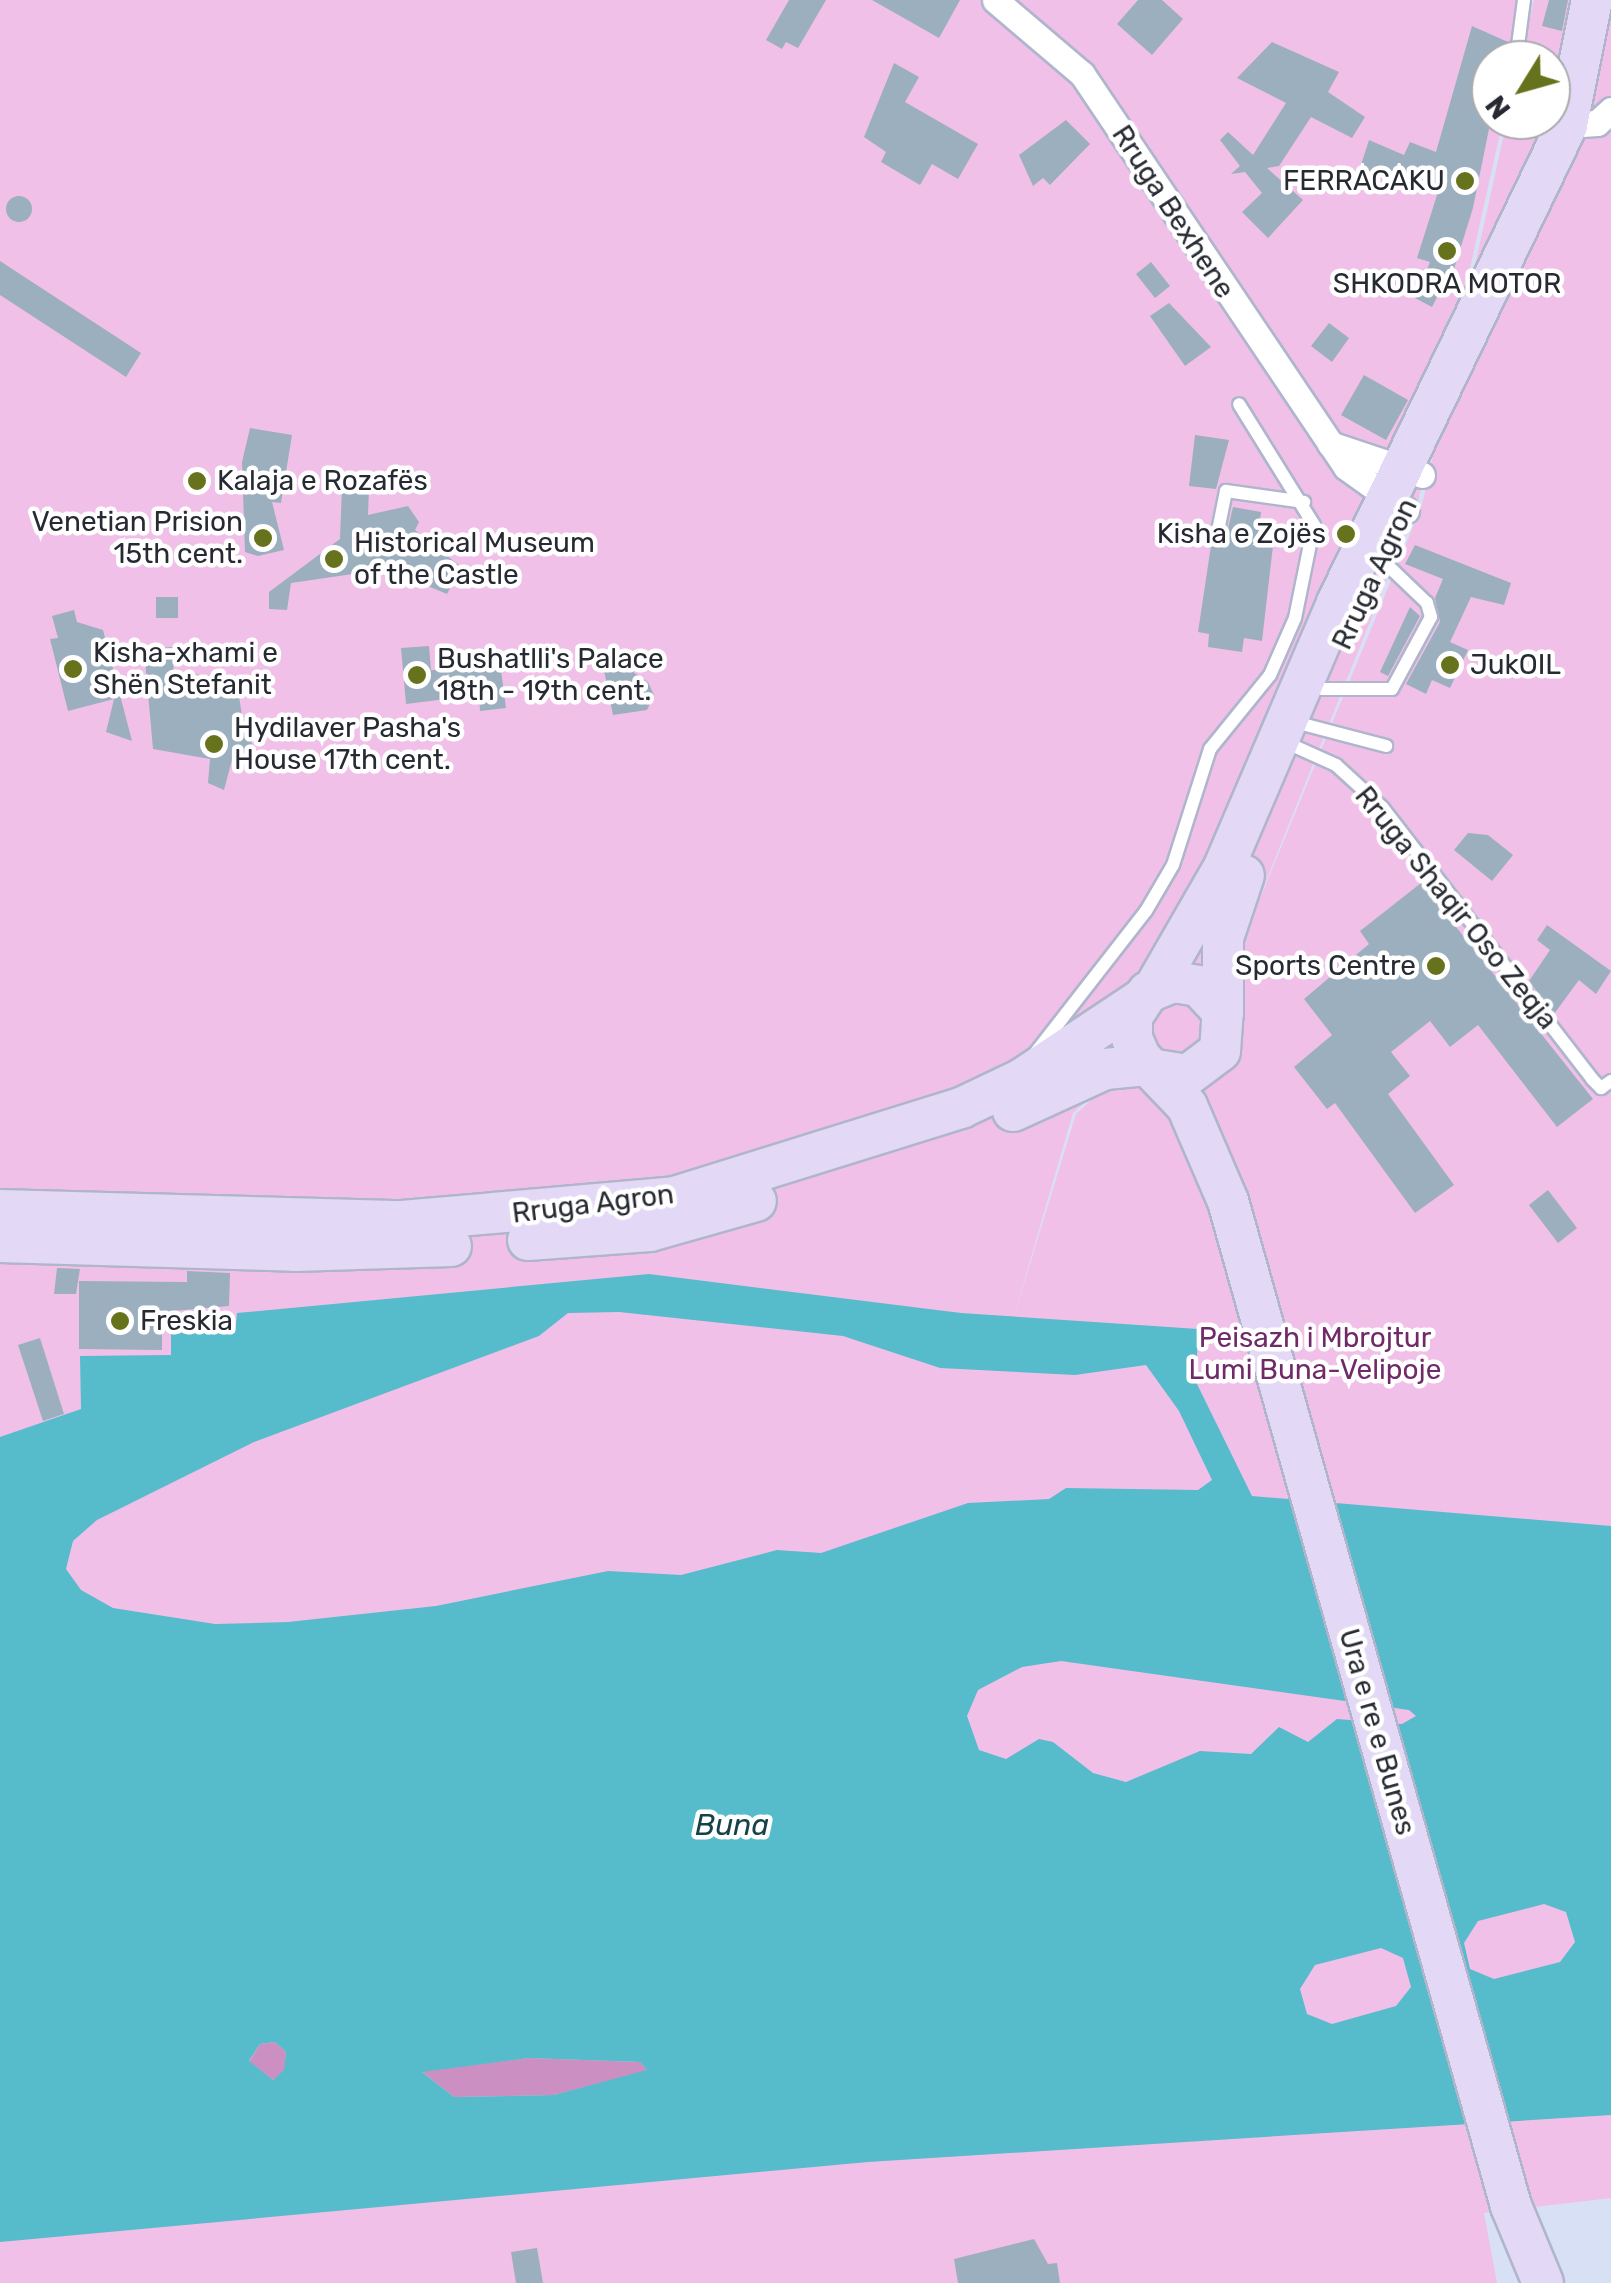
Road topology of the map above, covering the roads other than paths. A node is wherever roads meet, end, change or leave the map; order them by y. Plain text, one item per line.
1 (995, 0) edge
2 (1524, 0) edge
3 (1592, 0) edge
4 (1519, 40) edge
5 (1571, 104) edge
6 (1611, 110) edge
7 (1571, 132) edge
8 (1560, 140) edge
9 (1239, 404) dead end
10 (1330, 444) junction
11 (1403, 488) junction
12 (1304, 502) junction
13 (1218, 531) dead end
14 (1382, 560) junction
15 (1308, 720) junction
16 (1386, 746) dead end
17 (1148, 993) junction
18 (1223, 1012) junction
19 (1216, 1057) junction
20 (1152, 1068) junction
21 (1022, 1079) junction
22 (1606, 1084) edge
23 (1611, 1100) edge
24 (1228, 1201) junction
25 (0, 1210) edge
26 (0, 1242) edge
27 (1537, 2282) edge

1 - 10 street, Rruga Bexhene
2 - 4 lane
3 - 5 main road, Rruga Agron
6 - 7 street
8 - 11 main road, Rruga Agron
9 - 12 lane
10 - 11 street
10 - 11 street, Rruga Bexhene
11 - 14 main road, Rruga Agron
11 - 17 main road, Rruga Agron
12 - 13 lane
12 - 21 lane
14 - 15 main road, Rruga Agron
14 - 15 lane
15 - 16 lane
15 - 18 main road, Rruga Agron
15 - 22 lane, Rruga Shaqir Oso Zeqja
17 - 18 main road
17 - 20 main road
17 - 21 main road, Rruga Agron
18 - 19 main road
19 - 20 main road
19 - 24 main road
20 - 24 main road
20 - 26 main road, Rruga Agron
21 - 25 main road, Rruga Agron
22 - 23 lane, Rruga Shaqir Oso Zeqja
24 - 27 main road, Ura e re e Bunes

